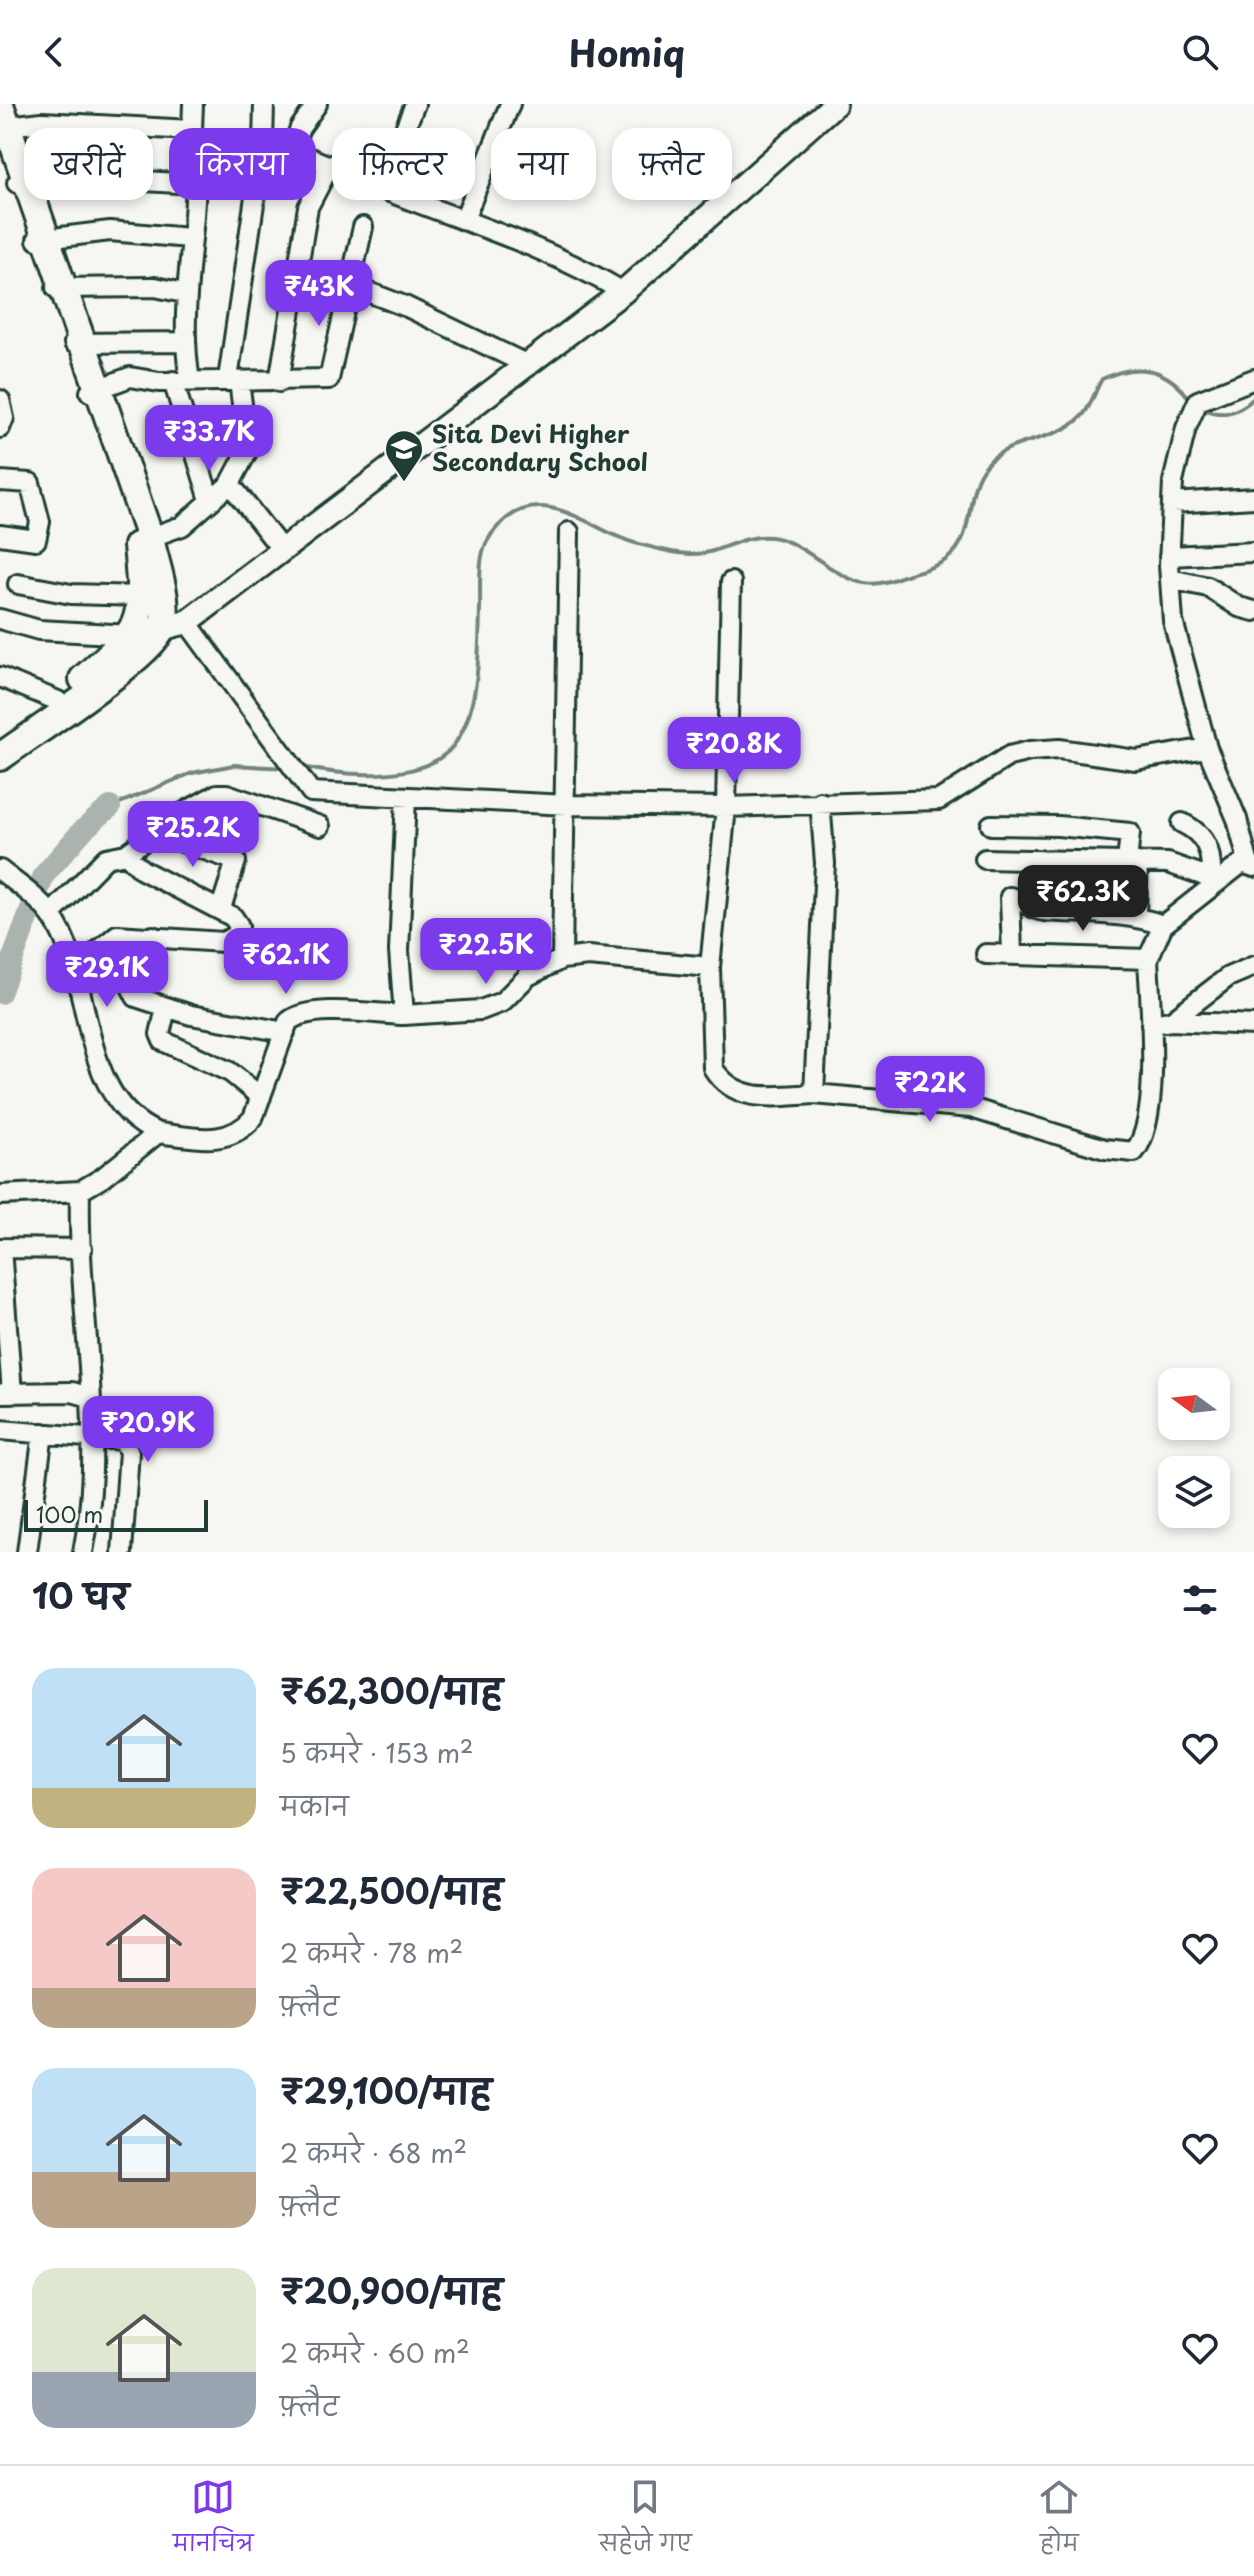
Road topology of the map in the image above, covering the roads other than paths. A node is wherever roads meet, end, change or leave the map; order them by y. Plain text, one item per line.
1 (193, 104) edge
2 (264, 104) edge
3 (317, 104) edge
4 (415, 104) edge
5 (510, 104) edge
6 (835, 104) edge
7 (2, 123) edge
8 (192, 128) edge
9 (263, 128) edge
10 (300, 128) edge
11 (405, 128) edge
12 (169, 129) edge
13 (316, 160) edge
14 (330, 165) joint
15 (22, 182) junction
16 (169, 182) edge
17 (193, 200) edge
18 (256, 200) edge
19 (412, 200) edge
20 (464, 220) junction
21 (363, 227) dead end
22 (189, 238) junction
23 (41, 239) junction
24 (350, 285) junction
25 (58, 288) junction
26 (623, 292) junction
27 (184, 293) junction
28 (183, 342) junction
29 (78, 343) junction
30 (528, 365) junction
31 (1254, 379) edge
32 (233, 380) junction
33 (182, 381) junction
34 (279, 382) junction
35 (94, 390) junction
36 (0, 400) edge
37 (0, 428) edge
38 (0, 481) edge
39 (230, 484) junction
40 (1254, 498) edge
41 (210, 500) junction
42 (1172, 503) junction
43 (569, 532) dead end
44 (0, 535) edge
45 (144, 540) junction
46 (282, 550) junction
47 (1254, 552) edge
48 (1169, 556) junction
49 (1170, 579) junction
50 (731, 582) dead end
51 (18, 584) dead end
52 (140, 596) junction
53 (1254, 611) edge
54 (0, 619) edge
55 (187, 622) junction
56 (161, 629) junction
57 (131, 635) junction
58 (0, 677) edge
59 (58, 701) junction
60 (0, 741) edge
61 (1207, 748) junction
62 (0, 757) edge
63 (406, 798) junction
64 (820, 802) junction
65 (567, 805) junction
66 (726, 807) junction
67 (1182, 823) dead end
68 (991, 825) dead end
69 (320, 826) dead end
70 (1018, 827) junction
71 (157, 833) junction
72 (126, 854) junction
73 (985, 859) dead end
74 (1014, 860) junction
75 (1133, 862) junction
76 (1251, 866) edge
77 (0, 870) edge
78 (1215, 880) junction
79 (1010, 897) junction
80 (221, 908) junction
81 (51, 914) junction
82 (1136, 915) junction
83 (1163, 925) junction
84 (153, 936) junction
85 (986, 954) dead end
86 (1012, 954) junction
87 (562, 959) junction
88 (1148, 959) junction
89 (1254, 966) edge
90 (710, 967) junction
91 (77, 969) junction
92 (166, 1008) junction
93 (404, 1015) junction
94 (1171, 1021) junction
95 (1151, 1024) junction
96 (1254, 1025) edge
97 (285, 1032) junction
98 (814, 1094) junction
99 (261, 1097) junction
100 (147, 1128) junction
101 (86, 1188) junction
102 (0, 1195) edge
103 (0, 1248) edge
104 (82, 1249) junction
105 (6, 1393) edge
106 (90, 1397) junction
107 (0, 1430) edge
108 (43, 1433) junction
109 (94, 1437) junction
110 (27, 1552) edge
111 (83, 1552) edge
112 (122, 1552) edge

1 - 8 street
2 - 9 street
3 - 10 street
4 - 11 street
5 - 20 street
6 - 26 main road
7 - 12 street
7 - 15 highway
13 - 14 street
14 - 34 street
15 - 16 street
15 - 23 highway
17 - 22 street
18 - 32 street
19 - 20 street
20 - 26 street
21 - 24 street
22 - 23 street
22 - 27 street
23 - 25 highway
24 - 30 street
24 - 34 street
25 - 27 street
25 - 29 highway
26 - 30 main road
27 - 28 street
28 - 29 street
28 - 33 street
29 - 35 highway
30 - 46 main road
31 - 42 street
32 - 33 street
32 - 34 street
32 - 39 street
33 - 35 street
33 - 41 street
35 - 45 highway
36 - 37 street
38 - 44 street
39 - 41 street
39 - 46 street
40 - 42 street
41 - 45 street
42 - 48 street
43 - 65 street
45 - 52 highway
45 - 56 highway
46 - 55 main road
47 - 48 street
48 - 49 street
49 - 53 street
49 - 61 street
50 - 66 street
51 - 52 street
52 - 57 highway
54 - 57 street
55 - 56 main road
55 - 63 street
56 - 57 main road
56 - 62 highway
57 - 59 highway
58 - 59 street
59 - 60 highway
61 - 64 street
61 - 76 street
63 - 65 street
63 - 93 street
64 - 66 street
64 - 98 street
65 - 66 street
65 - 87 street
66 - 90 street
67 - 78 street
68 - 70 street
69 - 71 street
70 - 74 street
70 - 75 street
71 - 72 street
71 - 80 street
72 - 80 street
72 - 81 street
73 - 74 street
74 - 75 street
74 - 79 street
75 - 78 street
75 - 82 street
76 - 78 street
77 - 81 street
78 - 83 street
79 - 82 street
79 - 86 street
80 - 84 street
81 - 91 street
82 - 83 street
83 - 88 street
84 - 91 street
84 - 92 street
85 - 86 street
86 - 88 street
87 - 90 street
87 - 93 street
88 - 95 street
89 - 94 street
90 - 98 street
91 - 100 street
92 - 97 street
92 - 99 street
93 - 97 street
94 - 95 street
94 - 96 street
95 - 98 street
97 - 99 street
99 - 100 street
100 - 101 street
101 - 102 street
101 - 104 street
103 - 104 street
103 - 105 street
104 - 106 street
105 - 106 street
106 - 109 street
107 - 108 street
108 - 109 street
108 - 110 street
109 - 111 street
109 - 112 street

